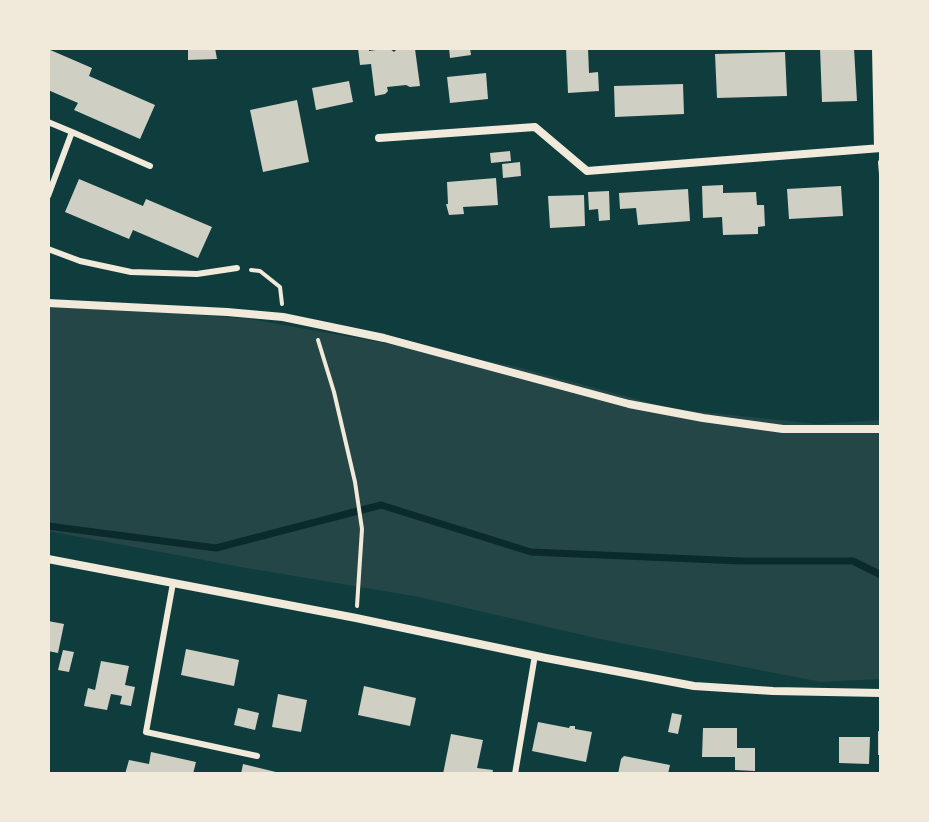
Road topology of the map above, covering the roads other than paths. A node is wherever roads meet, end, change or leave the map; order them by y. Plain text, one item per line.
1 (876, 48) edge
2 (48, 122) edge
3 (72, 132) junction
4 (379, 138) dead end
5 (879, 148) edge
6 (150, 166) dead end
7 (48, 196) edge
8 (48, 249) edge
9 (237, 268) road end
10 (48, 303) edge
11 (881, 429) edge
12 (48, 559) edge
13 (173, 583) junction
14 (535, 655) junction
15 (881, 693) edge
16 (257, 756) dead end
17 (515, 774) edge

1 - 5 street
2 - 3 lane
3 - 6 lane
3 - 7 lane
4 - 5 street
8 - 9 lane
10 - 11 street
12 - 13 street
13 - 14 street
13 - 16 lane
14 - 15 street
14 - 17 lane

